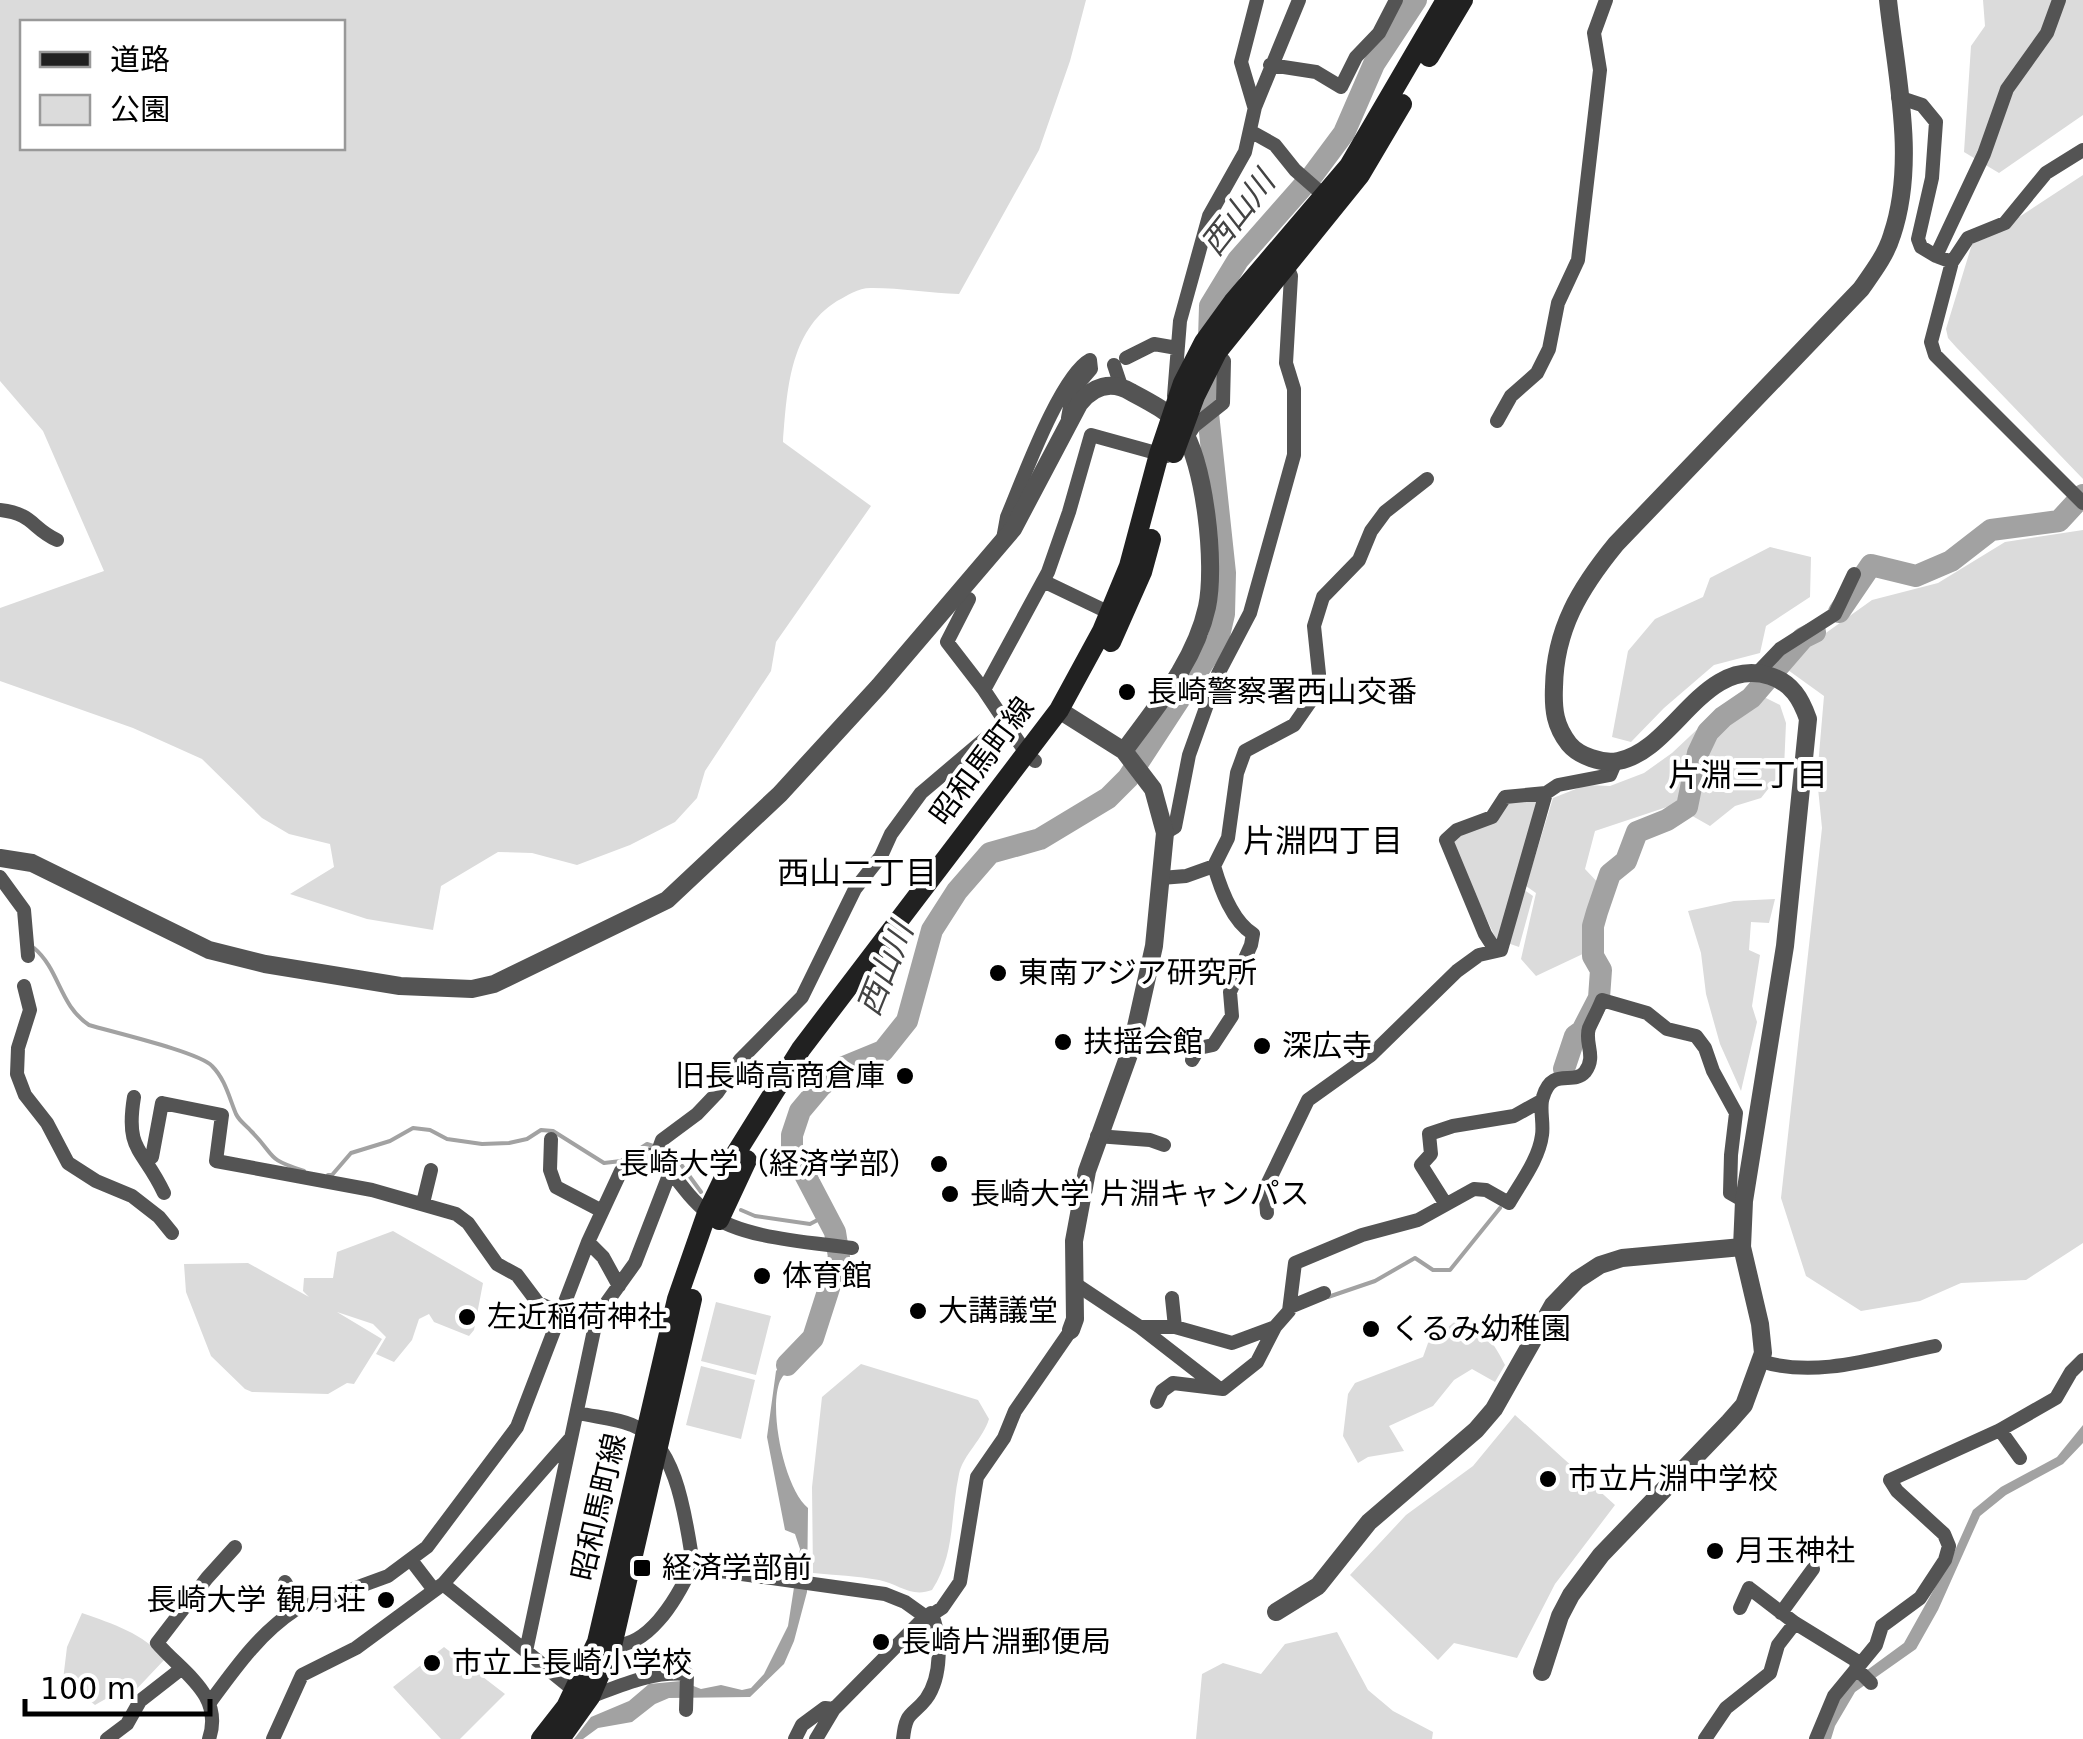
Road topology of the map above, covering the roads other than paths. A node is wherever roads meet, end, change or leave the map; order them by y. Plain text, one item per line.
1 (1257, 0) edge
2 (1298, 0) edge
3 (1396, 0) edge
4 (1446, 0) edge
5 (1464, 0) edge
6 (1606, 0) edge
7 (1888, 0) edge
8 (2059, 0) edge
9 (1270, 64) junction
10 (1898, 97) junction
11 (1255, 107) junction
12 (1250, 131) junction
13 (2083, 150) edge
14 (1325, 196) junction
15 (1936, 256) junction
16 (1282, 257) junction
17 (1952, 262) junction
18 (1222, 336) junction
19 (1178, 348) junction
20 (1121, 386) junction
21 (1497, 421) dead end
22 (1068, 424) junction
23 (1185, 426) junction
24 (1166, 455) junction
25 (1427, 479) dead end
26 (2083, 503) edge
27 (0, 510) edge
28 (57, 540) dead end
29 (1003, 540) junction
30 (1854, 574) dead end
31 (1043, 581) junction
32 (968, 599) dead end
33 (1117, 617) junction
34 (1758, 672) junction
35 (984, 690) junction
36 (1064, 713) junction
37 (1006, 721) junction
38 (1124, 752) junction
39 (1030, 757) junction
40 (1616, 762) junction
41 (1546, 793) junction
42 (1165, 832) junction
43 (0, 858) edge
44 (1214, 866) junction
45 (0, 877) edge
46 (1162, 878) junction
47 (1496, 951) junction
48 (28, 956) dead end
49 (24, 986) dead end
50 (1192, 1060) dead end
51 (134, 1096) dead end
52 (1541, 1101) junction
53 (1097, 1136) junction
54 (551, 1139) dead end
55 (1164, 1145) dead end
56 (658, 1151) junction
57 (152, 1156) dead end
58 (431, 1170) dead end
59 (670, 1170) junction
60 (164, 1193) dead end
61 (1744, 1201) junction
62 (423, 1203) junction
63 (1445, 1203) junction
64 (602, 1211) junction
65 (1266, 1213) dead end
66 (713, 1216) junction
67 (172, 1232) dead end
68 (588, 1242) junction
69 (1742, 1246) junction
70 (852, 1248) dead end
71 (1074, 1283) junction
72 (619, 1286) junction
73 (1324, 1293) dead end
74 (1172, 1298) dead end
75 (1290, 1307) junction
76 (561, 1314) junction
77 (1140, 1326) junction
78 (1175, 1327) junction
79 (1275, 1327) junction
80 (1072, 1330) joint
81 (1935, 1346) dead end
82 (2083, 1360) edge
83 (1761, 1362) junction
84 (1216, 1386) junction
85 (1156, 1402) dead end
86 (578, 1413) junction
87 (2000, 1430) junction
88 (573, 1435) junction
89 (652, 1440) junction
90 (2020, 1458) dead end
91 (236, 1548) dead end
92 (411, 1560) junction
93 (692, 1567) junction
94 (1812, 1569) dead end
95 (285, 1582) dead end
96 (439, 1587) junction
97 (300, 1608) junction
98 (1740, 1608) dead end
99 (1276, 1612) dead end
100 (1781, 1612) junction
101 (928, 1615) junction
102 (1796, 1623) junction
103 (604, 1644) junction
104 (526, 1652) junction
105 (182, 1669) junction
106 (1542, 1672) dead end
107 (1862, 1672) junction
108 (582, 1694) junction
109 (211, 1700) junction
110 (834, 1709) junction
111 (686, 1710) dead end
112 (1821, 1738) edge
113 (106, 1739) edge
114 (209, 1739) edge
115 (273, 1739) edge
116 (541, 1739) edge
117 (560, 1739) edge
118 (794, 1739) edge
119 (816, 1739) edge
120 (903, 1739) edge
121 (1706, 1739) edge

1 - 11 street
2 - 9 street
3 - 9 street
4 - 14 main road, 昭和馬町線
5 - 14 main road, 昭和馬町線
6 - 21 street
7 - 10 street
8 - 15 street
9 - 11 street
10 - 15 street
10 - 40 street
11 - 12 street
12 - 14 street
12 - 19 street
13 - 17 street
14 - 16 main road, 昭和馬町線
15 - 17 street
16 - 18 main road, 昭和馬町線
16 - 42 street
17 - 26 street
18 - 23 main road, 昭和馬町線
18 - 23 main road, 昭和馬町線
18 - 23 street
19 - 20 street
19 - 23 street
20 - 22 street
20 - 23 street
22 - 29 street
22 - 29 street
23 - 24 main road, 昭和馬町線
23 - 38 street
24 - 31 street
24 - 33 main road, 昭和馬町線
25 - 44 street
27 - 28 street
29 - 43 street
30 - 34 street
31 - 33 street
31 - 35 street
32 - 35 street
33 - 36 main road, 昭和馬町線
34 - 40 street
34 - 61 street
35 - 37 street
36 - 38 street
36 - 39 main road, 昭和馬町線
37 - 39 street
37 - 56 street
38 - 42 street
39 - 66 main road, 昭和馬町線
40 - 41 street
41 - 47 street
41 - 47 street
42 - 46 street
44 - 46 street
44 - 50 street
45 - 48 street
46 - 53 street
47 - 65 street
49 - 67 street
51 - 60 street
52 - 61 street
52 - 63 street
52 - 63 street
53 - 55 street
53 - 71 street
54 - 64 street
56 - 59 street
56 - 64 street
57 - 62 street
58 - 62 street
59 - 66 street
59 - 72 street
61 - 69 street
62 - 76 street
63 - 75 street
64 - 68 street
66 - 70 street
66 - 89 main road, 昭和馬町線
68 - 72 street
68 - 76 street
69 - 83 street
69 - 99 street
71 - 77 street
71 - 80 street
72 - 86 street
73 - 75 street
74 - 78 street
75 - 79 street
76 - 92 street
77 - 78 street
77 - 84 street
78 - 79 street
79 - 84 street
80 - 101 street
81 - 83 street
82 - 87 street
83 - 106 street
84 - 85 street
86 - 88 street
86 - 89 street
87 - 90 street
87 - 107 street
88 - 96 street
88 - 104 street
89 - 93 street
89 - 103 main road, 昭和馬町線
91 - 105 street
92 - 96 street
92 - 97 street
93 - 101 street
93 - 103 street
94 - 100 street
95 - 97 street
96 - 104 street
96 - 115 street
97 - 109 street
98 - 100 street
100 - 102 street
101 - 110 street
101 - 120 street
102 - 107 street
102 - 121 street
103 - 108 main road, 昭和馬町線
104 - 108 street
105 - 109 street
105 - 113 street
107 - 112 street
108 - 111 street
108 - 116 main road, 昭和馬町線
108 - 117 main road, 昭和馬町線
109 - 114 street
110 - 118 street
110 - 119 street

